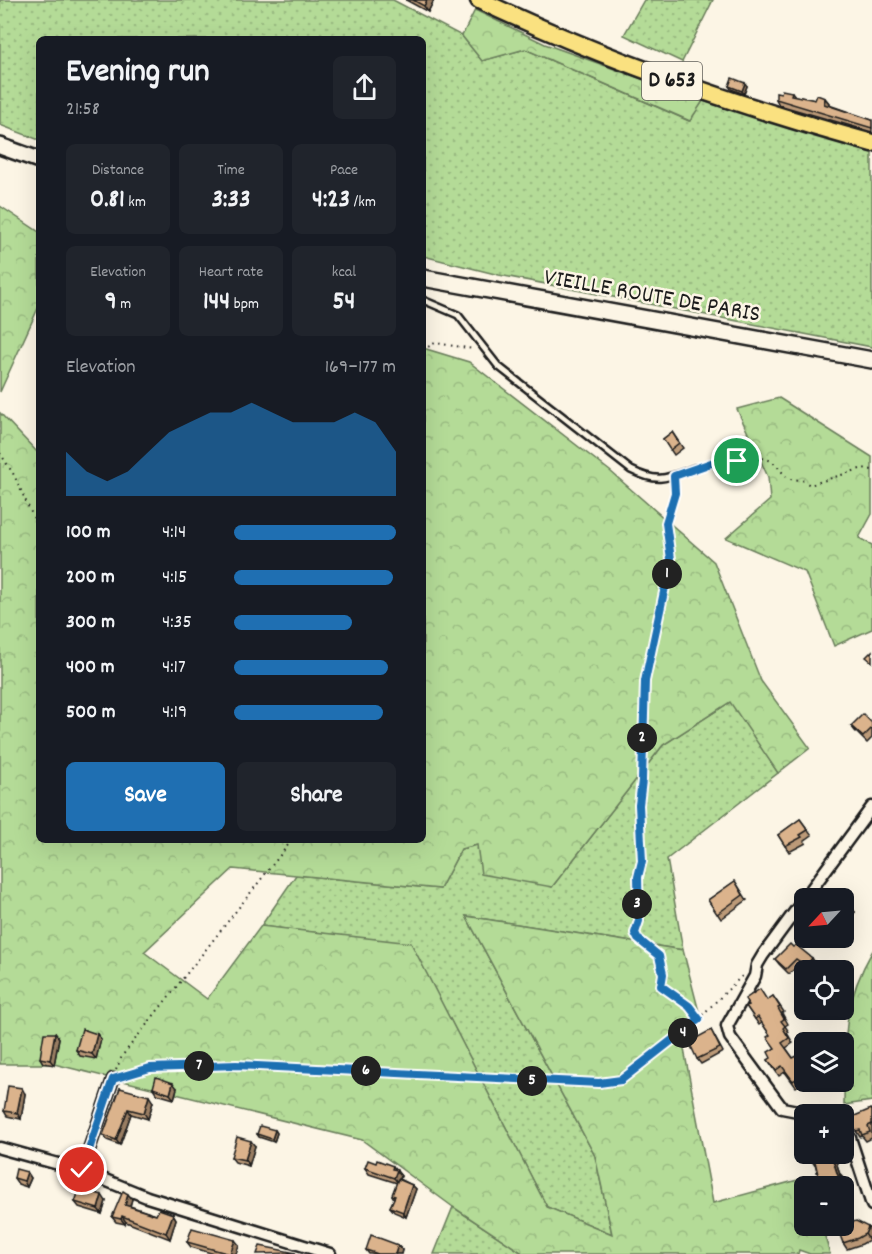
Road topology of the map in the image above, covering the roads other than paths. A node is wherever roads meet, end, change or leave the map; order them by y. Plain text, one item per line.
1 (479, 0) edge
2 (872, 143) edge
3 (0, 146) edge
4 (36, 159) edge
5 (426, 279) edge
6 (426, 301) edge
7 (872, 360) edge
8 (695, 468) road end
9 (872, 807) edge
10 (113, 1079) road end
11 (794, 1110) edge
12 (0, 1148) edge
13 (854, 1150) edge
14 (82, 1170) junction
15 (872, 1205) edge
16 (330, 1254) edge

1 - 2 main road, D 653
3 - 4 street
5 - 7 street, VIEILLE ROUTE DE PARIS
6 - 8 lane
9 - 11 street
10 - 14 street
12 - 14 street
13 - 15 street
14 - 16 street

